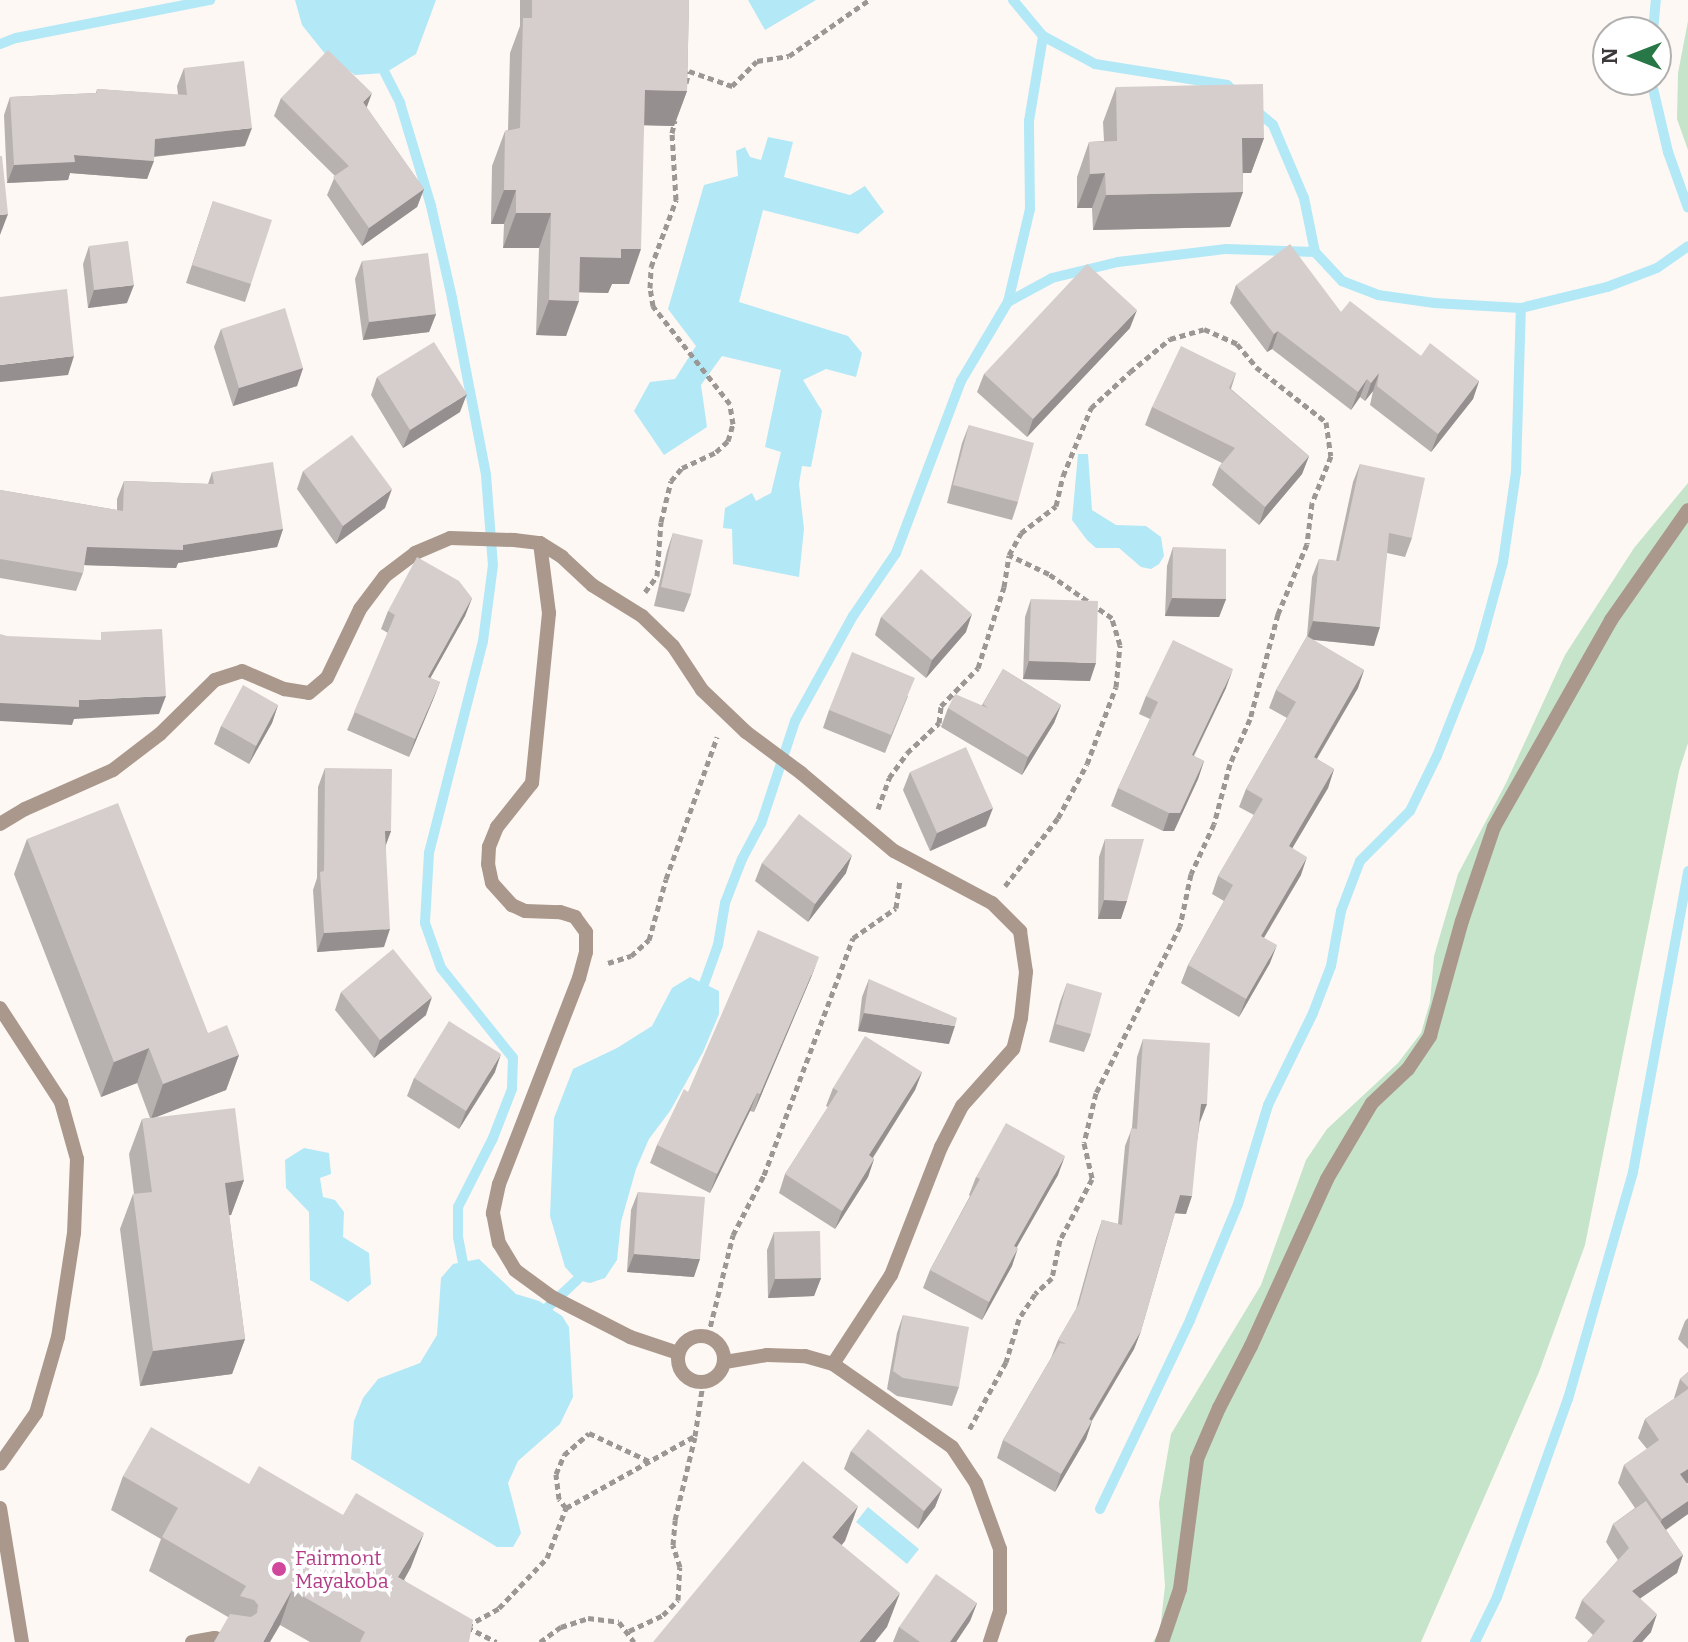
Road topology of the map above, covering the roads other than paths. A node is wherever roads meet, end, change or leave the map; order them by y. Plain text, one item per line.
1 (1688, 510) edge
2 (540, 543) junction
3 (0, 824) edge
4 (0, 1008) edge
5 (678, 1353) junction
6 (725, 1362) junction
7 (833, 1364) junction
8 (0, 1464) edge
9 (0, 1508) edge
10 (22, 1642) edge
11 (192, 1642) edge
12 (236, 1642) edge
13 (990, 1642) edge
14 (1162, 1642) edge

1 - 14 lane
2 - 3 lane
2 - 5 lane
2 - 7 lane
4 - 8 lane
5 - 6 lane
5 - 6 lane
6 - 7 lane
7 - 13 lane
9 - 10 lane
11 - 12 lane

